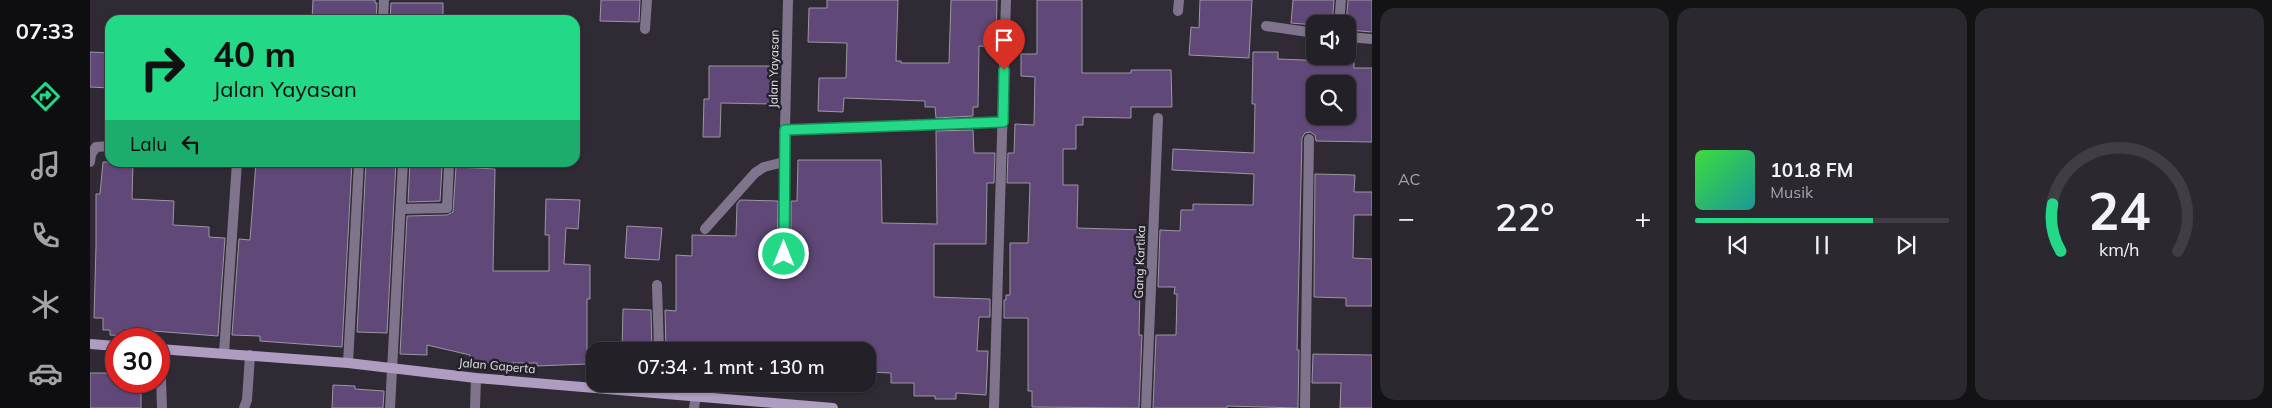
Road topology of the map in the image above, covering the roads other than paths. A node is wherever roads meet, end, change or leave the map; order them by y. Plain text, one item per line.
1 (384, 0) edge
2 (647, 0) edge
3 (788, 0) edge
4 (1006, 0) edge
5 (1341, 0) edge
6 (383, 15) edge
7 (1340, 15) edge
8 (1266, 26) dead end
9 (645, 29) dead end
10 (1306, 32) edge
11 (1356, 38) edge
12 (1372, 39) edge
13 (1158, 118) dead end
14 (1003, 122) junction
15 (785, 130) junction
16 (1309, 139) dead end
17 (105, 146) edge
18 (90, 162) edge
19 (784, 162) junction
20 (237, 167) edge
21 (359, 167) edge
22 (403, 167) edge
23 (449, 167) edge
24 (401, 209) junction
25 (705, 229) dead end
26 (784, 254) dead end
27 (657, 285) dead end
28 (659, 342) edge
29 (90, 344) edge
30 (105, 345) edge
31 (170, 350) edge
32 (224, 353) junction
33 (250, 355) junction
34 (348, 363) junction
35 (392, 367) junction
36 (476, 378) junction
37 (586, 384) edge
38 (680, 392) edge
39 (161, 393) edge
40 (696, 395) junction
41 (719, 403) edge
42 (803, 407) edge
43 (162, 408) edge
44 (244, 408) edge
45 (390, 408) edge
46 (475, 408) edge
47 (694, 408) edge
48 (833, 408) edge
49 (994, 408) edge
50 (1146, 408) edge
51 (1305, 408) edge

1 - 6 street
2 - 9 street
3 - 15 street, Jalan Yayasan
4 - 14 street
5 - 7 street
8 - 10 street
11 - 12 street
13 - 50 street, Gang Kartika
14 - 15 street
14 - 49 street
15 - 19 street, Jalan Yayasan
16 - 51 street
17 - 18 street
19 - 25 street
19 - 26 street, Jalan Yayasan
20 - 32 street
21 - 34 street
22 - 24 street
23 - 24 street
24 - 35 street
27 - 28 street
29 - 30 street
31 - 32 street, Jalan Gaperta
32 - 33 street, Jalan Gaperta
33 - 34 street, Jalan Gaperta
33 - 44 street
34 - 35 street, Jalan Gaperta
35 - 36 street, Jalan Gaperta
35 - 45 street
36 - 37 street, Jalan Gaperta
36 - 46 street
38 - 40 street, Jalan Gaperta
39 - 43 street
40 - 41 street, Jalan Gaperta
40 - 47 street
41 - 42 street, Jalan Gaperta
42 - 48 street, Jalan Gaperta

